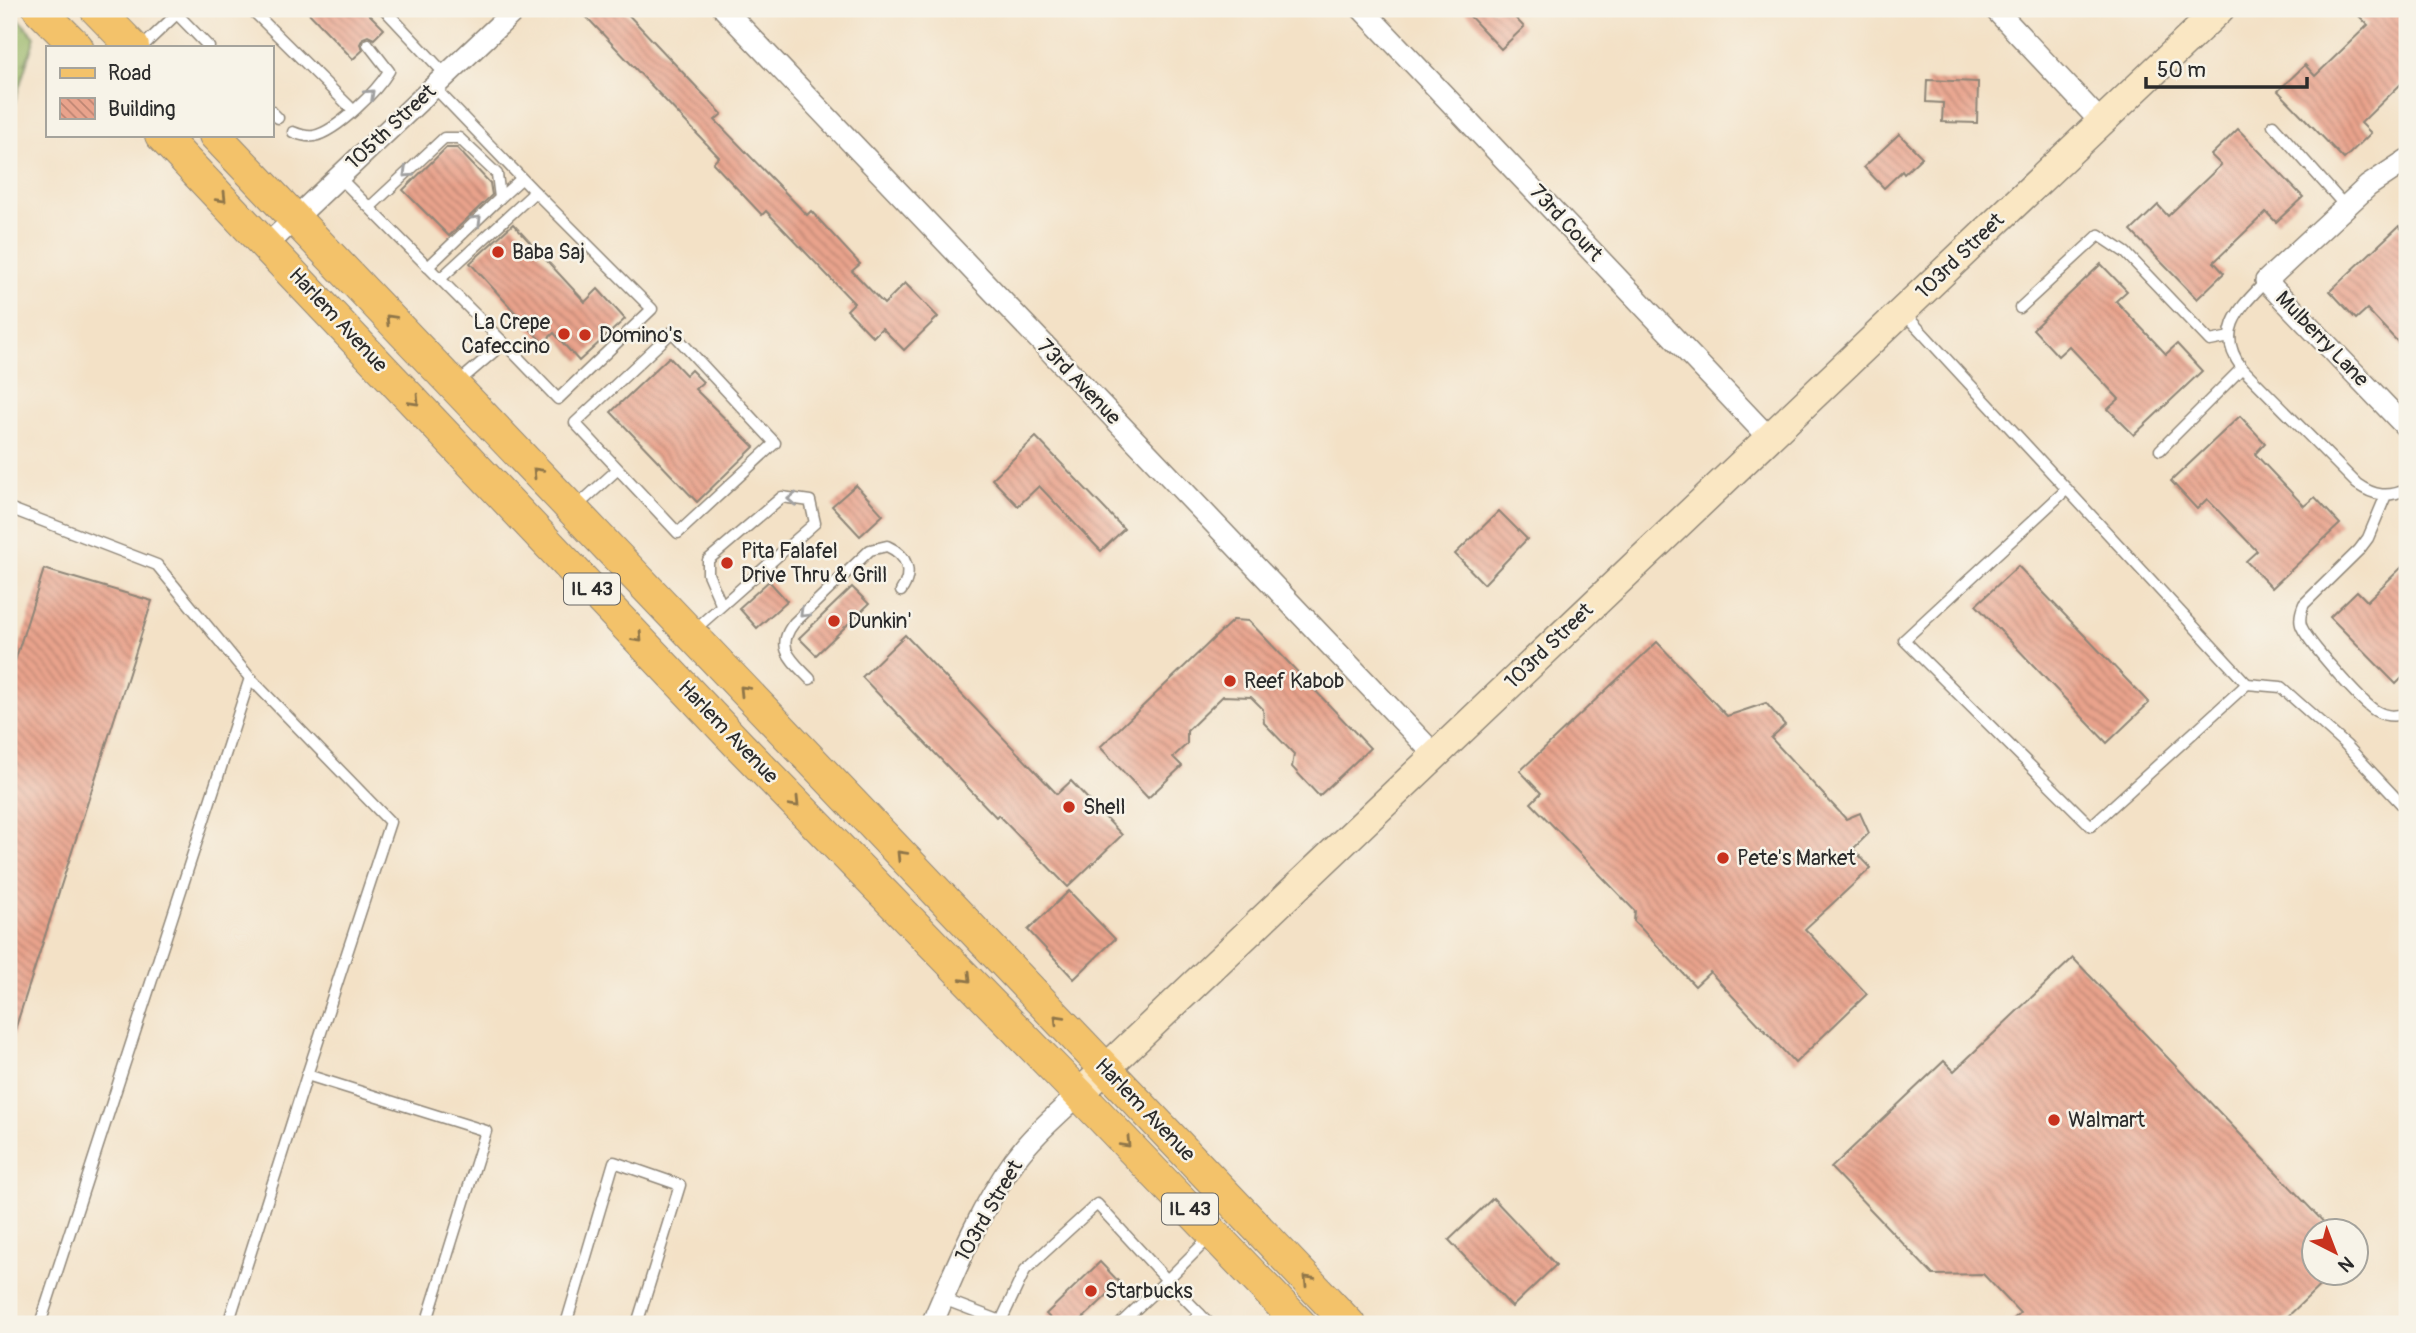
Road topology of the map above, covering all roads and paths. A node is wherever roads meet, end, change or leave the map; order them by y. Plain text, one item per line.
1 (39, 9) edge
2 (96, 9) edge
3 (251, 9) edge
4 (384, 9) edge
5 (516, 9) edge
6 (724, 9) edge
7 (1362, 9) edge
8 (1995, 9) edge
9 (2220, 9) edge
10 (179, 11) edge
11 (368, 44) dead end
12 (76, 46) edge
13 (132, 46) edge
14 (143, 46) edge
15 (208, 46) edge
16 (440, 81) junction
17 (353, 110) junction
18 (2101, 121) junction
19 (2273, 125) dead end
20 (293, 132) dead end
21 (162, 136) edge
22 (216, 136) edge
23 (2407, 160) edge
24 (338, 177) junction
25 (521, 179) junction
26 (535, 192) junction
27 (500, 198) junction
28 (2344, 206) junction
29 (370, 207) junction
30 (294, 218) junction
31 (267, 245) junction
32 (428, 267) junction
33 (440, 279) junction
34 (2266, 281) junction
35 (2020, 308) dead end
36 (1902, 311) junction
37 (2230, 337) junction
38 (504, 343) junction
39 (2242, 368) junction
40 (454, 386) junction
41 (2407, 428) edge
42 (1769, 438) junction
43 (2160, 450) dead end
44 (618, 469) junction
45 (2067, 489) junction
46 (2407, 489) edge
47 (2386, 495) junction
48 (9, 508) edge
49 (573, 510) junction
50 (901, 591) dead end
51 (721, 604) junction
52 (691, 634) junction
53 (250, 678) junction
54 (810, 679) dead end
55 (2247, 684) junction
56 (2407, 713) edge
57 (1435, 755) junction
58 (2407, 810) edge
59 (1105, 1069) junction
60 (307, 1075) junction
61 (1079, 1094) junction
62 (1213, 1234) junction
63 (1167, 1280) junction
64 (943, 1299) junction
65 (1200, 1314) junction
66 (1001, 1323) edge
67 (40, 1324) edge
68 (228, 1324) edge
69 (426, 1324) edge
70 (566, 1324) edge
71 (637, 1324) edge
72 (932, 1324) edge
73 (1121, 1324) edge
74 (1190, 1324) edge
75 (1210, 1324) edge
76 (1300, 1324) edge
77 (1349, 1324) edge

1 - 12 main road
2 - 13 main road
3 - 17 lane
4 - 16 lane
5 - 16 street, 105th Street
6 - 57 street, 73rd Avenue
7 - 42 street, 73rd Court
8 - 18 street
9 - 18 street, 103rd Street
10 - 14 lane
10 - 15 lane
17 -> 11 lane
16 - 24 street, 105th Street
16 - 25 lane
17 - 20 lane
18 - 36 street, 103rd Street
19 - 28 lane
21 -> 31 main road, Harlem Avenue / IL 43
22 - 30 main road, Harlem Avenue / IL 43
23 - 28 street
24 - 29 lane
24 - 30 street, 105th Street
25 - 26 lane
25 - 27 lane
26 - 33 lane
26 - 38 lane
27 -> 29 lane
32 -> 27 lane
28 - 34 street
29 - 32 lane
30 - 31 street, 105th Street
40 -> 30 main road, Harlem Avenue / IL 43
31 -> 61 main road, Harlem Avenue / IL 43
32 - 33 lane
33 - 38 lane
34 - 37 lane
34 - 41 street, Mulberry Lane
35 - 37 lane
36 - 42 street, 103rd Street
36 - 45 lane
37 - 39 lane
38 - 40 lane
39 - 43 lane
39 - 47 lane
49 -> 40 main road, Harlem Avenue / IL 43
42 - 57 street, 103rd Street
44 - 44 lane
44 - 49 lane
45 - 55 lane
45 - 55 lane
46 - 47 lane
47 - 56 lane
48 - 53 lane
49 - 52 main road, Harlem Avenue / IL 43
50 -> 54 lane
51 -> 51 lane
51 - 52 lane
59 -> 52 main road, Harlem Avenue / IL 43
53 - 60 lane
53 - 67 lane
55 - 58 lane
57 - 59 street, 103rd Street
59 - 61 street, 103rd Street
77 -> 59 main road, Harlem Avenue / IL 43
60 - 68 lane
60 - 69 lane
61 -> 62 main road, Harlem Avenue / IL 43
61 - 64 street, 103rd Street
62 - 63 lane
62 - 76 main road, Harlem Avenue / IL 43
63 - 65 lane
63 - 66 lane
63 - 73 lane
64 - 66 lane
64 - 72 street, 103rd Street
65 - 74 lane
65 - 75 lane
70 - 71 lane

